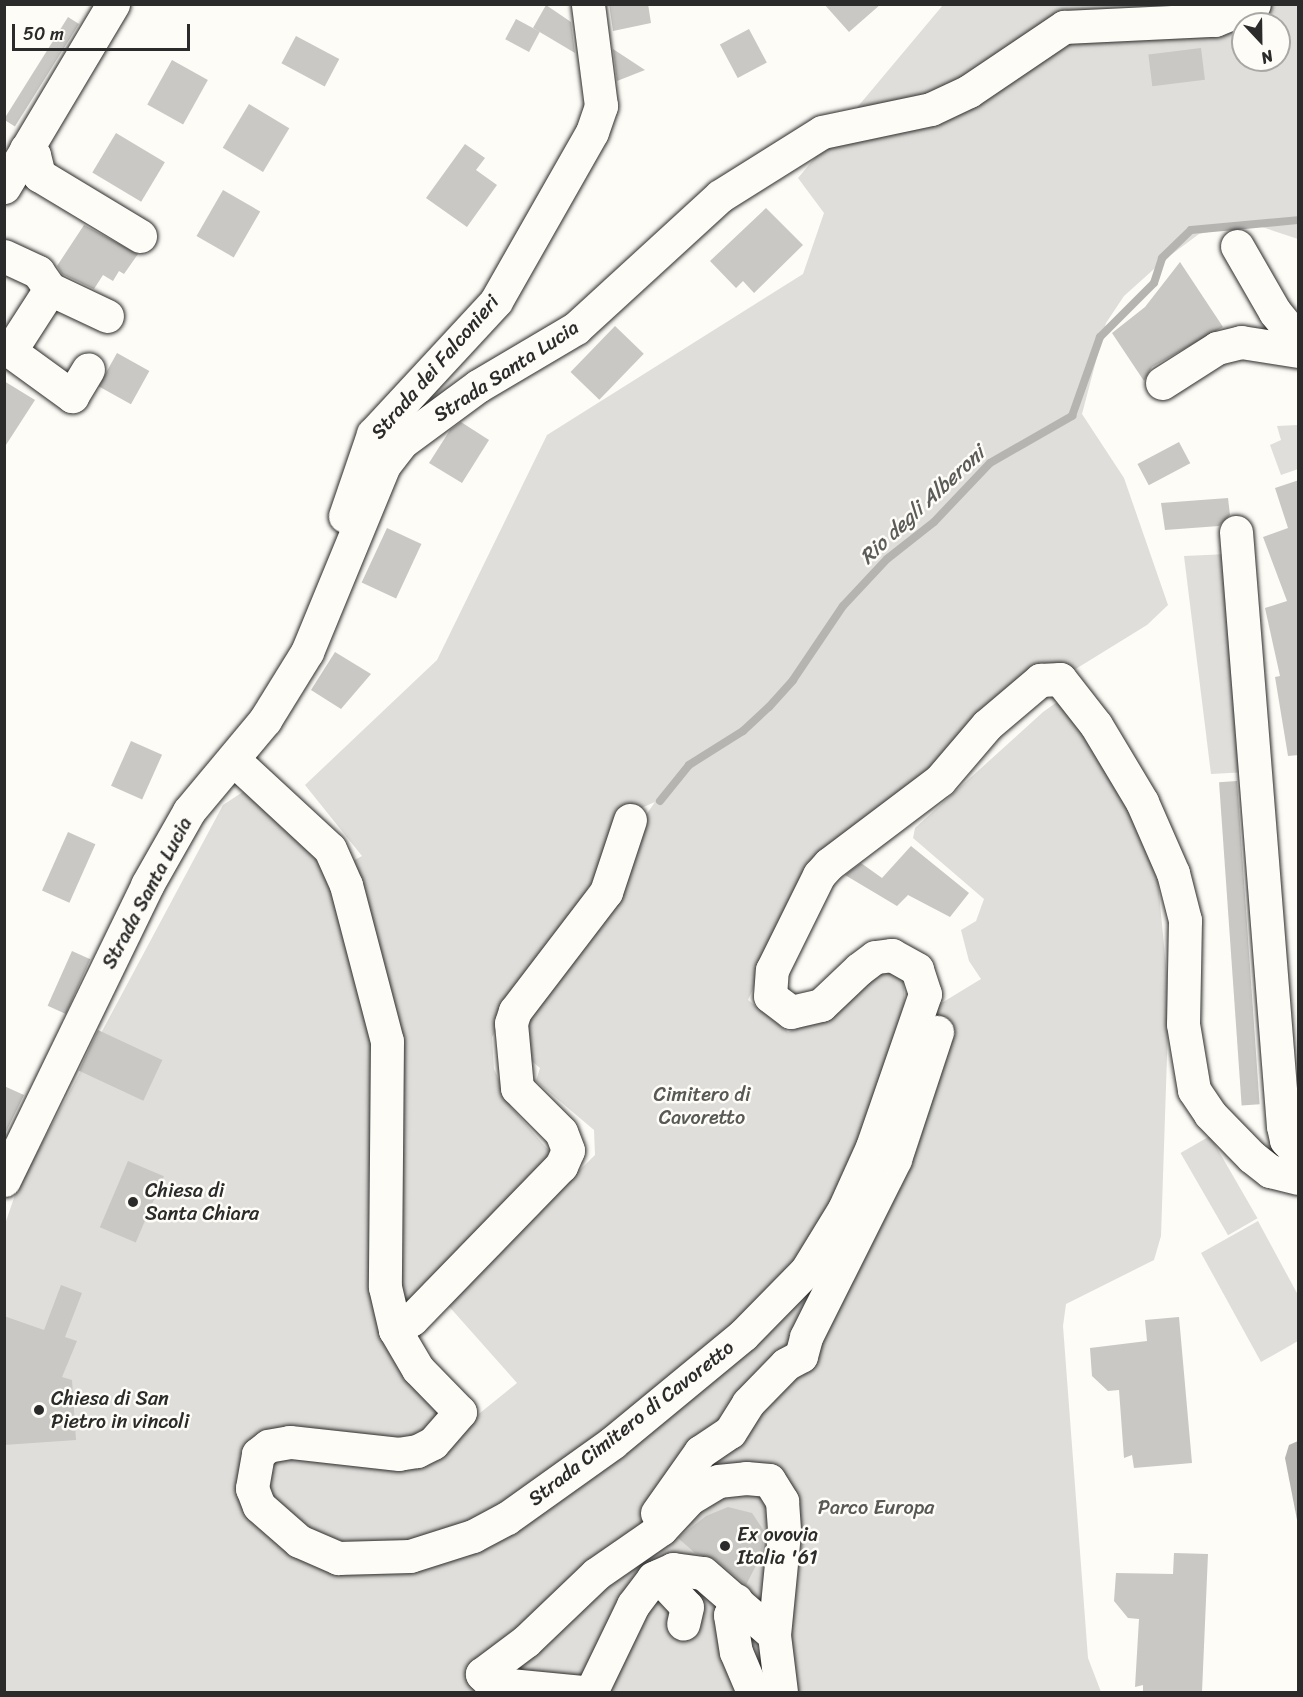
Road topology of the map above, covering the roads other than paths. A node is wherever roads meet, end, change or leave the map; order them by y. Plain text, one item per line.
1 (114, 4) edge
2 (588, 4) edge
3 (1254, 4) edge
4 (26, 149) junction
5 (4, 187) edge
6 (140, 236) dead end
7 (1237, 246) dead end
8 (4, 256) edge
9 (50, 289) junction
10 (107, 316) dead end
11 (1299, 340) edge
12 (1299, 351) edge
13 (88, 369) dead end
14 (1162, 382) dead end
15 (1236, 532) dead end
16 (327, 606) junction
17 (1061, 684) junction
18 (235, 761) junction
19 (630, 820) dead end
20 (806, 906) junction
21 (924, 1006) junction
22 (1299, 1153) edge
23 (1299, 1178) edge
24 (4, 1180) edge
25 (395, 1330) junction
26 (635, 1545) junction
27 (658, 1576) junction
28 (736, 1600) junction
29 (683, 1624) dead end
30 (774, 1635) junction
31 (582, 1692) edge
32 (591, 1692) edge
33 (753, 1692) edge
34 (781, 1692) edge

1 - 4 street
2 - 16 street, Strada dei Falconieri
3 - 16 street, Strada Santa Lucia
4 - 5 street
4 - 6 street
7 - 11 street
8 - 9 street
9 - 10 street
9 - 13 street
12 - 14 street
15 - 22 street
16 - 18 street, Strada Santa Lucia
17 - 20 street
17 - 20 street
17 - 23 street
18 - 24 street, Strada Santa Lucia
18 - 25 street, Strada Cimitero di Cavoretto
19 - 25 street
20 - 21 street
21 - 25 street, Strada Cimitero di Cavoretto
21 - 26 street
26 - 30 street
26 - 31 street
27 - 28 street
27 - 29 street
27 - 32 street
28 - 30 street
28 - 33 street
30 - 34 street

